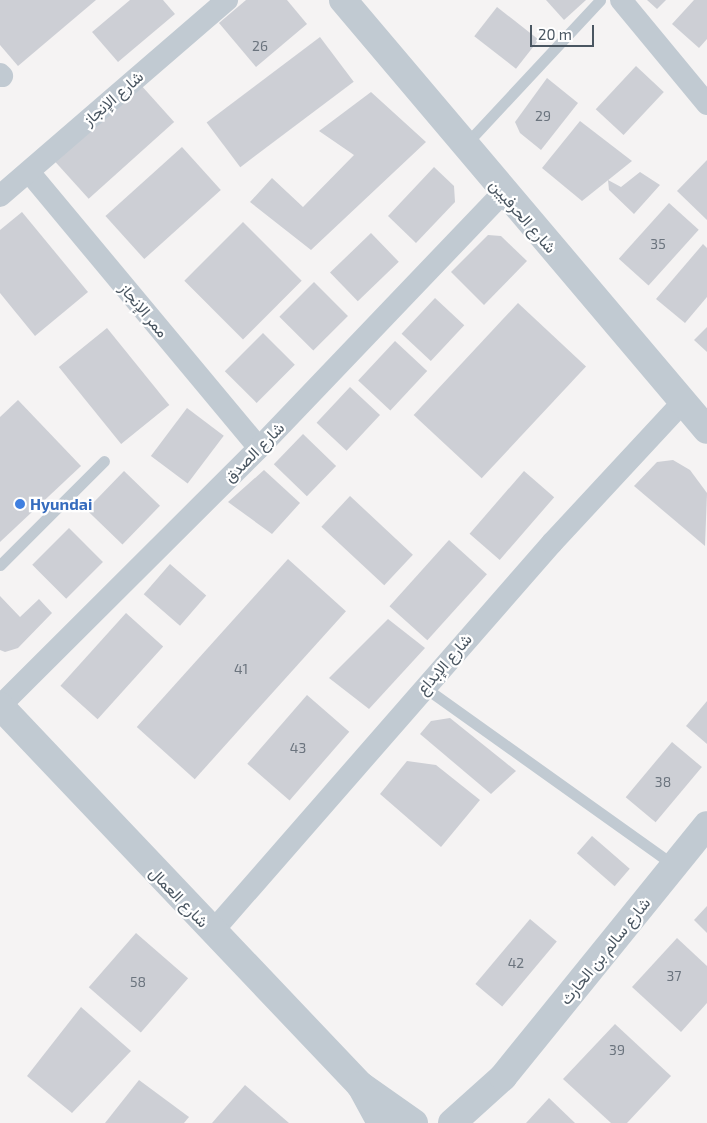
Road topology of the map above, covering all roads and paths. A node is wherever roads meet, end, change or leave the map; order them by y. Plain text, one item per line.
1 (227, 0) edge
2 (342, 0) edge
3 (600, 0) edge
4 (621, 0) edge
5 (707, 104) edge
6 (464, 146) junction
7 (29, 172) junction
8 (503, 193) junction
9 (0, 196) edge
10 (683, 402) junction
11 (707, 430) edge
12 (259, 448) junction
13 (104, 461) dead end
14 (0, 565) edge
15 (424, 687) junction
16 (0, 706) edge
17 (707, 825) edge
18 (674, 865) junction
19 (212, 932) junction
20 (503, 1077) junction
21 (360, 1085) junction
22 (381, 1123) edge
23 (414, 1123) edge
24 (452, 1123) edge
25 (473, 1123) edge

1 - 7 street, شارع الإنجاز
2 - 6 street, شارع الحرفيين
3 - 6 lane
4 - 5 street
6 - 8 street, شارع الحرفيين
7 - 9 street, شارع الإنجاز
7 - 12 street, ممر الإنجاز
8 - 10 street, شارع الحرفيين
8 - 12 street, شارع الصدق
10 - 11 street, شارع الحرفيين
10 - 15 street, شارع الإبداع
12 - 16 street, شارع الصدق
13 - 14 lane
15 - 18 lane
15 - 19 street, شارع الإبداع
16 - 19 street, شارع العمال
17 - 18 street, شارع سالم بن الحارث
18 - 20 street, شارع سالم بن الحارث
19 - 21 street, شارع العمال
20 - 24 street, شارع سالم بن الحارث
20 - 25 street, شارع سالم بن الحارث
21 - 22 street, شارع العمال
21 - 23 street, شارع العمال

